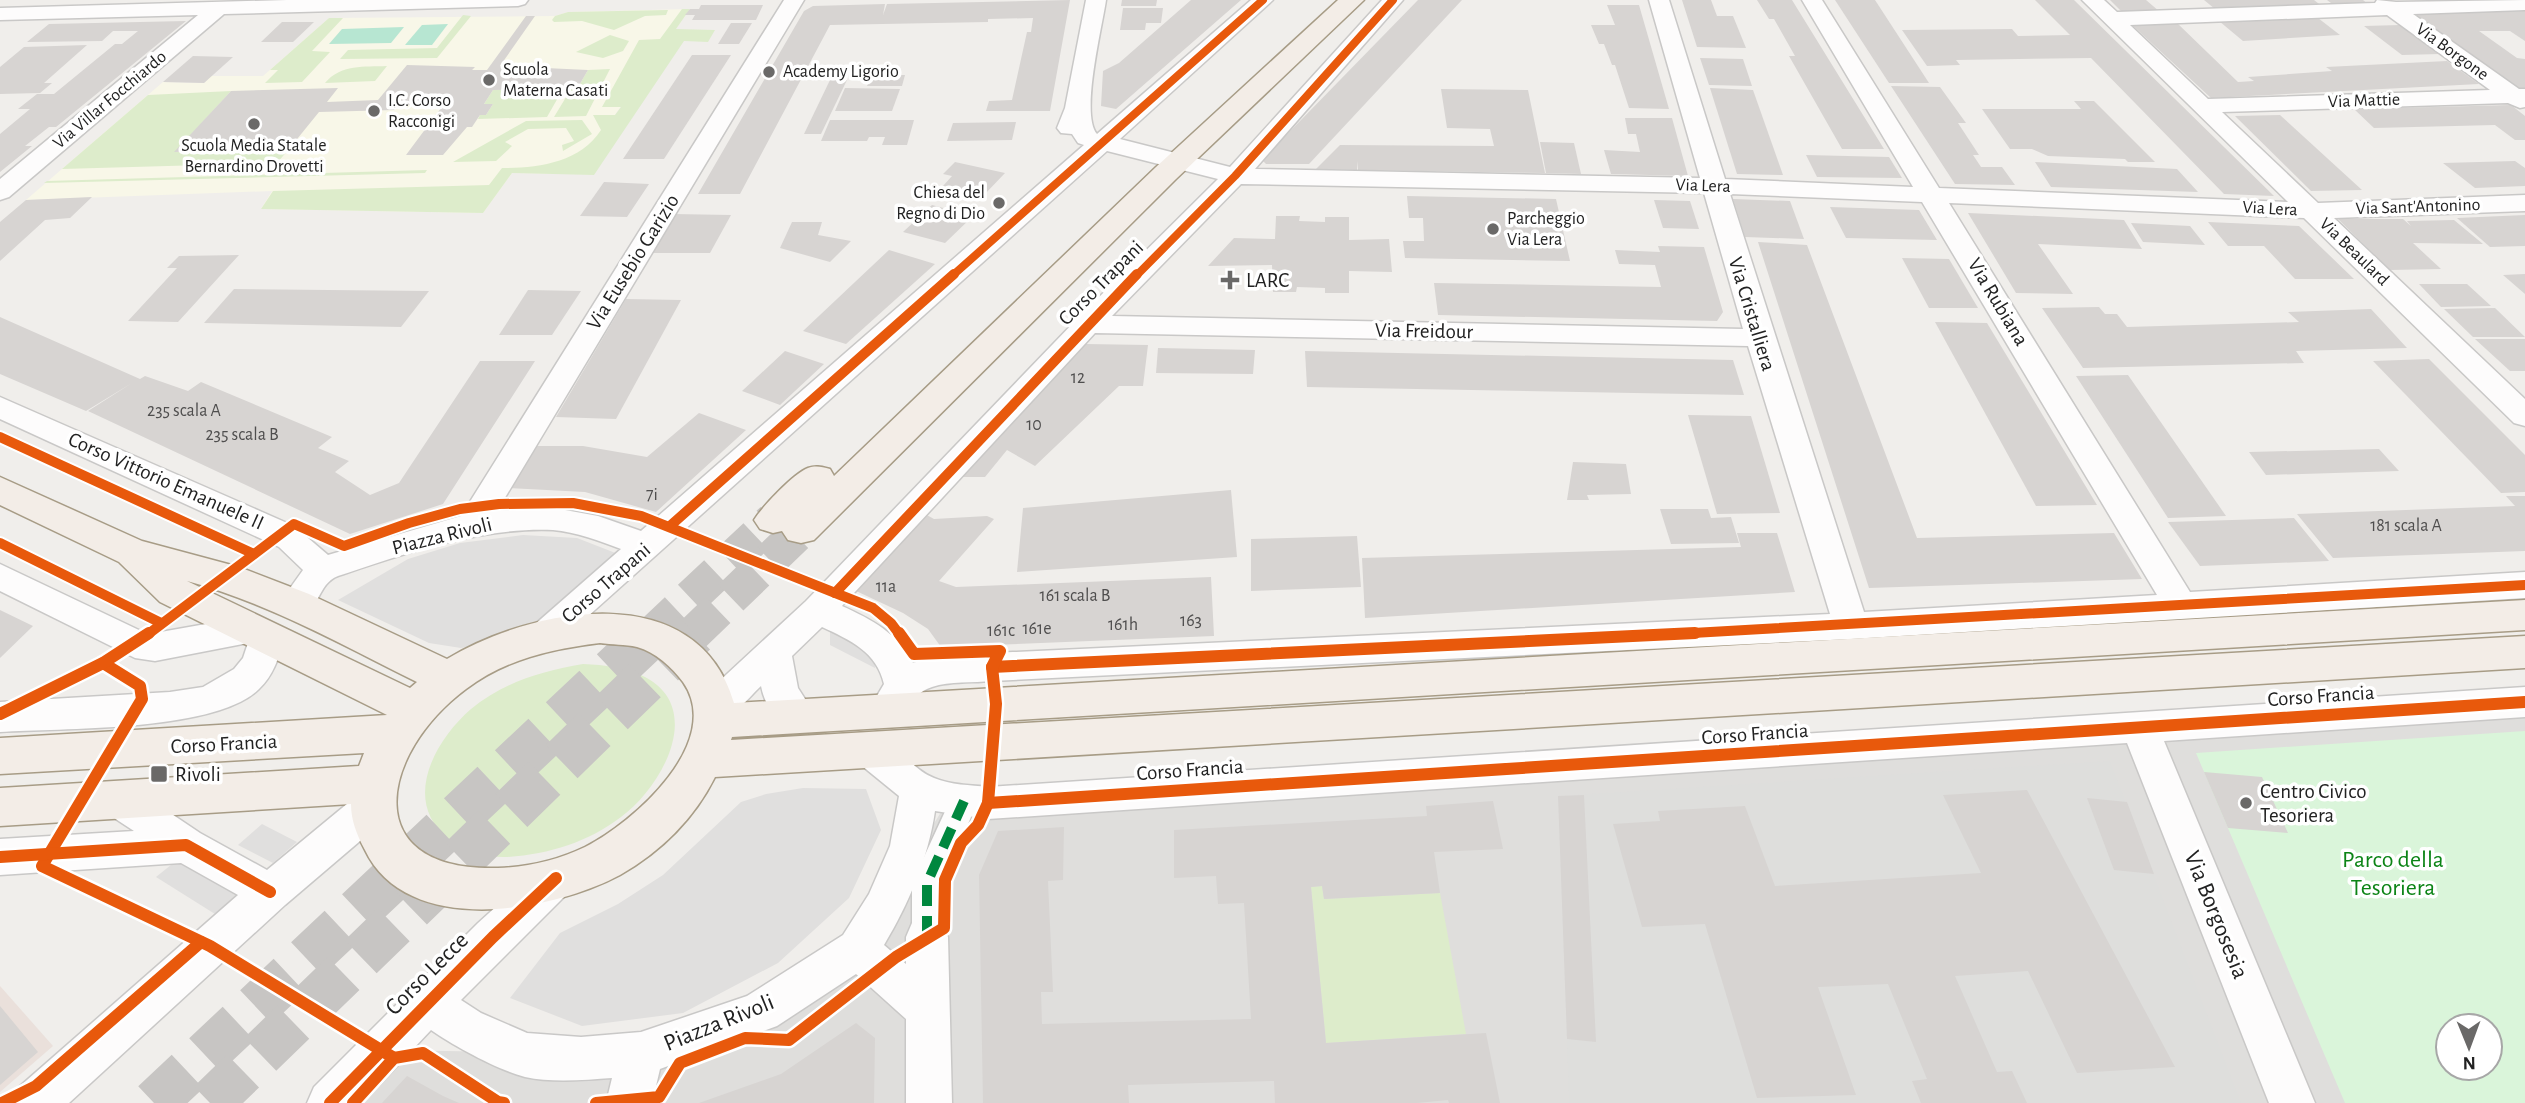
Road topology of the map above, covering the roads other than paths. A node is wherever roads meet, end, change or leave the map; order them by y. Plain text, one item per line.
1 (495, 0) edge
2 (518, 0) edge
3 (794, 0) edge
4 (1096, 0) edge
5 (1262, 0) edge
6 (1352, 0) edge
7 (1393, 0) edge
8 (1659, 0) edge
9 (1812, 0) edge
10 (2092, 0) edge
11 (341, 2) edge
12 (2385, 4) edge
13 (2525, 4) edge
14 (219, 8) junction
15 (0, 14) edge
16 (2112, 19) junction
17 (1254, 57) dead end
18 (2521, 99) edge
19 (2203, 106) junction
20 (1077, 108) junction
21 (1099, 144) junction
22 (1167, 158) junction
23 (1235, 176) junction
24 (1060, 178) junction
25 (1714, 186) junction
26 (0, 191) edge
27 (1932, 194) junction
28 (2525, 203) edge
29 (2311, 211) junction
30 (1087, 324) junction
31 (1760, 338) junction
32 (0, 407) edge
33 (2525, 416) edge
34 (0, 490) edge
35 (473, 524) junction
36 (787, 525) tunnel mouth
37 (648, 546) junction
38 (131, 552) junction
39 (322, 569) junction
40 (0, 576) edge
41 (2525, 585) edge
42 (295, 605) junction
43 (2181, 606) junction
44 (818, 610) junction
45 (2525, 615) edge
46 (1851, 626) junction
47 (259, 633) junction
48 (545, 635) junction
49 (773, 652) junction
50 (2525, 652) edge
51 (447, 678) junction
52 (894, 698) junction
53 (2525, 702) edge
54 (797, 716) junction
55 (0, 719) edge
56 (405, 722) junction
57 (2140, 728) junction
58 (710, 730) junction
59 (869, 750) junction
60 (52, 753) junction
61 (0, 756) edge
62 (919, 790) junction
63 (374, 795) junction
64 (119, 800) junction
65 (964, 801) junction
66 (20, 806) edge
67 (0, 822) edge
68 (186, 845) junction
69 (0, 857) edge
70 (556, 878) junction
71 (270, 892) junction
72 (927, 937) joint
73 (858, 949) junction
74 (429, 1003) junction
75 (930, 1012) junction
76 (641, 1054) junction
77 (35, 1103) edge
78 (330, 1103) edge
79 (629, 1103) edge
80 (929, 1103) edge
81 (2292, 1103) edge

1 - 2 street
1 - 11 street
3 - 35 street, Via Eusebio Garizio
4 - 20 street
5 - 21 street, Corso Trapani
6 - 22 main road, Corso Trapani
7 - 23 street, Corso Trapani
8 - 25 street, Via Cristalliera
9 - 27 street, Via Rubiana
10 - 16 street, Via Beaulard
11 - 14 street
12 - 13 street
12 - 16 street
12 - 18 street, Via Borgone
14 - 15 street
14 - 26 street, Via Villar Focchiardo
16 - 19 street, Via Beaulard
17 - 22 main road, Corso Trapani
18 - 19 street, Via Mattie
19 - 29 street, Via Beaulard
20 - 21 street
20 - 24 street
21 - 22 street, Via Lera
21 - 24 street, Corso Trapani
22 - 23 street, Via Lera
22 - 36 main road, Corso Trapani
23 - 25 street, Via Lera
23 - 30 street, Corso Trapani
24 - 37 street, Corso Trapani
25 - 27 street, Via Lera
25 - 31 street, Via Cristalliera
27 - 29 street, Via Lera
27 - 43 street, Via Rubiana
28 - 29 street, Via Sant'Antonino
29 - 33 street, Via Beaulard
30 - 31 street, Via Freidour
30 - 44 street, Corso Trapani
31 - 46 street, Via Cristalliera
32 - 39 street, Corso Vittorio Emanuele II
34 - 38 main road
35 - 37 street, Piazza Rivoli
35 - 39 street, Piazza Rivoli
37 - 48 street, Corso Trapani
38 - 42 main road
38 - 47 main road
39 - 42 street
40 - 47 street
41 - 43 street
42 - 51 main road
43 - 46 street
44 - 49 street, Corso Trapani
44 - 52 street
45 - 52 main road
46 - 52 street
47 - 55 street
47 - 56 main road
48 - 51 main road
48 - 58 main road
49 - 54 street
49 - 58 street, Corso Trapani
50 - 59 main road, Corso Francia
51 - 56 main road
52 - 54 main road
53 - 57 street, Corso Francia
54 - 58 main road
55 - 60 street
56 - 60 main road, Corso Francia
56 - 63 main road
57 - 65 street, Corso Francia
57 - 81 street, Via Borgosesia
58 - 59 main road, Corso Francia
58 - 70 main road
59 - 62 street
60 - 61 main road, Corso Francia
62 - 65 street, Corso Francia
62 - 73 street, Piazza Rivoli
63 - 64 main road
63 - 70 main road
63 - 71 street
64 - 66 main road
64 - 68 street
65 - 72 street
66 - 67 street
68 - 69 street
68 - 71 street
70 - 74 street, Corso Lecce
71 - 77 street
72 - 75 street
73 - 75 street
73 - 76 street, Piazza Rivoli
74 - 76 street, Piazza Rivoli
74 - 78 street, Corso Lecce
75 - 80 street
76 - 79 street

